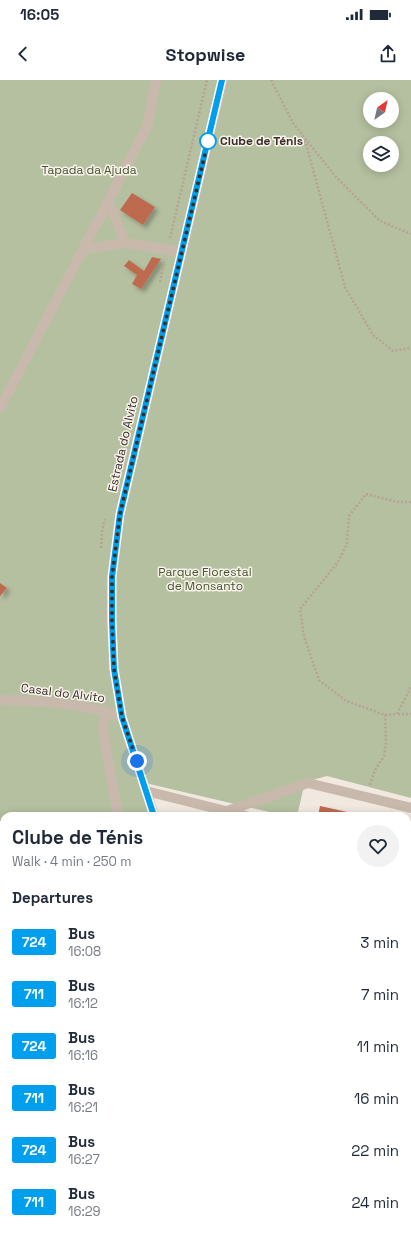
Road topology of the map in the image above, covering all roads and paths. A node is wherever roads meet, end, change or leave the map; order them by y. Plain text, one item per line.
1 (156, 80) edge
2 (222, 80) edge
3 (271, 80) edge
4 (305, 140) junction
5 (109, 202) junction
6 (411, 234) edge
7 (125, 243) junction
8 (84, 249) junction
9 (182, 252) junction
10 (411, 348) edge
11 (4, 394) edge
12 (0, 408) edge
13 (411, 502) edge
14 (411, 688) edge
15 (0, 700) edge
16 (105, 711) junction
17 (397, 714) junction
18 (411, 714) edge
19 (385, 715) junction
20 (122, 717) junction
21 (146, 791) junction
22 (368, 798) junction
23 (411, 808) edge
24 (227, 811) junction
25 (117, 812) edge
26 (153, 812) edge
27 (231, 812) edge

1 - 5 street
2 - 9 street, Estrada do Alvito
3 - 4 path
4 - 6 path
4 - 10 path
5 - 7 street
5 - 8 street
7 - 8 street
7 - 9 street
8 - 11 street
9 - 20 street, Estrada do Alvito
11 - 12 street
13 - 19 path
14 - 17 path
15 - 16 street, Casal do Alvito
16 - 20 street, Casal do Alvito
16 - 25 street
17 - 18 path
17 - 19 path
19 - 22 path
20 - 21 street, Estrada do Alvito
21 - 24 street
21 - 26 street, Estrada do Alvito
22 - 23 street
22 - 24 street
24 - 27 street

